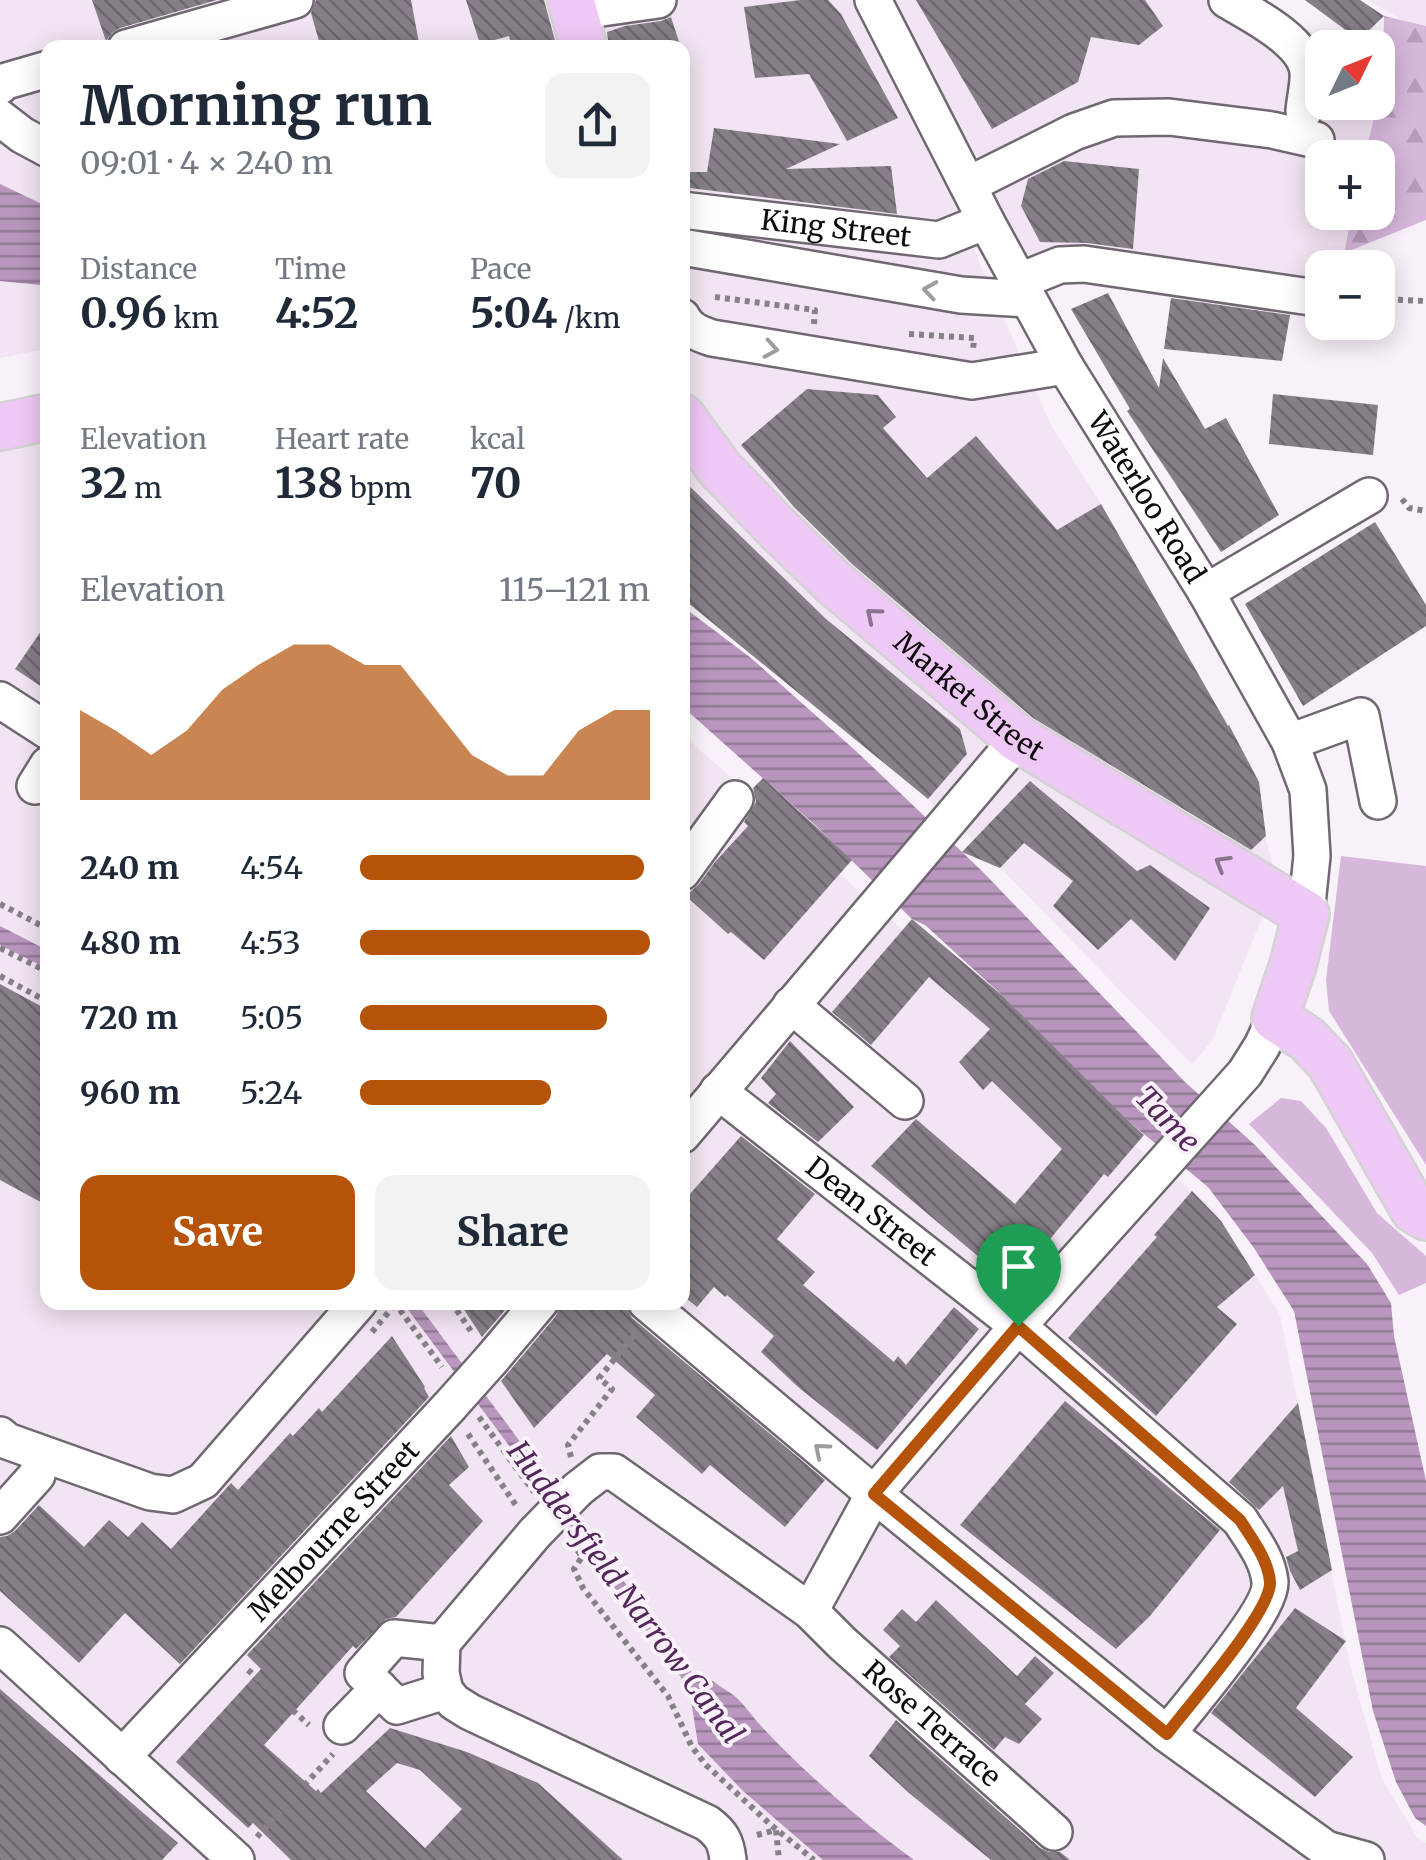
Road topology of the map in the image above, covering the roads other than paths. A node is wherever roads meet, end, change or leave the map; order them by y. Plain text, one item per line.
1 (295, 0) edge
2 (658, 0) edge
3 (873, 0) edge
4 (1227, 0) edge
5 (576, 20) edge
6 (154, 40) edge
7 (40, 72) edge
8 (2, 84) edge
9 (0, 118) edge
10 (40, 144) edge
11 (968, 186) junction
12 (690, 211) edge
13 (986, 220) junction
14 (690, 249) edge
15 (1024, 290) junction
16 (1305, 296) edge
17 (690, 327) edge
18 (1065, 366) junction
19 (40, 420) edge
20 (0, 427) edge
21 (690, 429) edge
22 (1370, 496) dead end
23 (1206, 592) junction
24 (0, 700) edge
25 (40, 726) edge
26 (1018, 739) junction
27 (1290, 742) junction
28 (735, 799) dead end
29 (1378, 802) dead end
30 (690, 861) edge
31 (1306, 914) junction
32 (791, 1006) junction
33 (1275, 1018) junction
34 (718, 1091) junction
35 (905, 1101) dead end
36 (690, 1125) edge
37 (1426, 1217) edge
38 (533, 1310) edge
39 (656, 1310) edge
40 (366, 1318) edge
41 (1018, 1326) junction
42 (0, 1435) edge
43 (42, 1454) junction
44 (874, 1494) junction
45 (0, 1516) edge
46 (810, 1611) junction
47 (442, 1643) junction
48 (0, 1644) edge
49 (379, 1688) junction
50 (445, 1692) junction
51 (328, 1733) road end
52 (1167, 1734) junction
53 (122, 1757) junction
54 (1054, 1832) dead end
55 (727, 1852) edge
56 (1324, 1854) edge
57 (221, 1855) edge
58 (1366, 1860) edge

1 - 6 street
2 - 5 street
3 - 11 street, Waterloo Road
4 - 11 street
7 - 8 street
9 - 10 street
11 - 13 street, Waterloo Road
12 - 13 street, King Street
13 - 15 street, Waterloo Road
15 -> 14 street
15 - 16 street
15 - 18 street, Waterloo Road
17 -> 18 street
18 - 23 street, Waterloo Road
19 - 20 main road
26 -> 21 main road, Market Street
22 - 23 street
23 - 27 street, Waterloo Road
24 - 25 street
31 -> 26 main road, Market Street
26 - 32 street
27 - 29 street
27 - 31 street, Waterloo Road
28 - 30 street
31 - 33 main road, Waterloo Road
32 - 34 street
32 - 35 street
33 - 37 main road
33 - 41 street
34 - 36 street
34 - 41 street, Dean Street
38 - 53 street, Melbourne Street, bridge
44 -> 39 street
40 - 43 street
41 - 44 street
41 - 52 street, Dean Street
42 - 43 street
43 - 45 street
44 - 46 street
44 - 52 street
46 - 47 street, Rose Terrace, bridge
46 - 54 street, Rose Terrace
47 - 49 street
47 - 50 street
48 - 53 street
49 - 50 street
49 - 51 street
50 - 55 street
52 - 56 street
53 - 57 street
56 - 58 street

